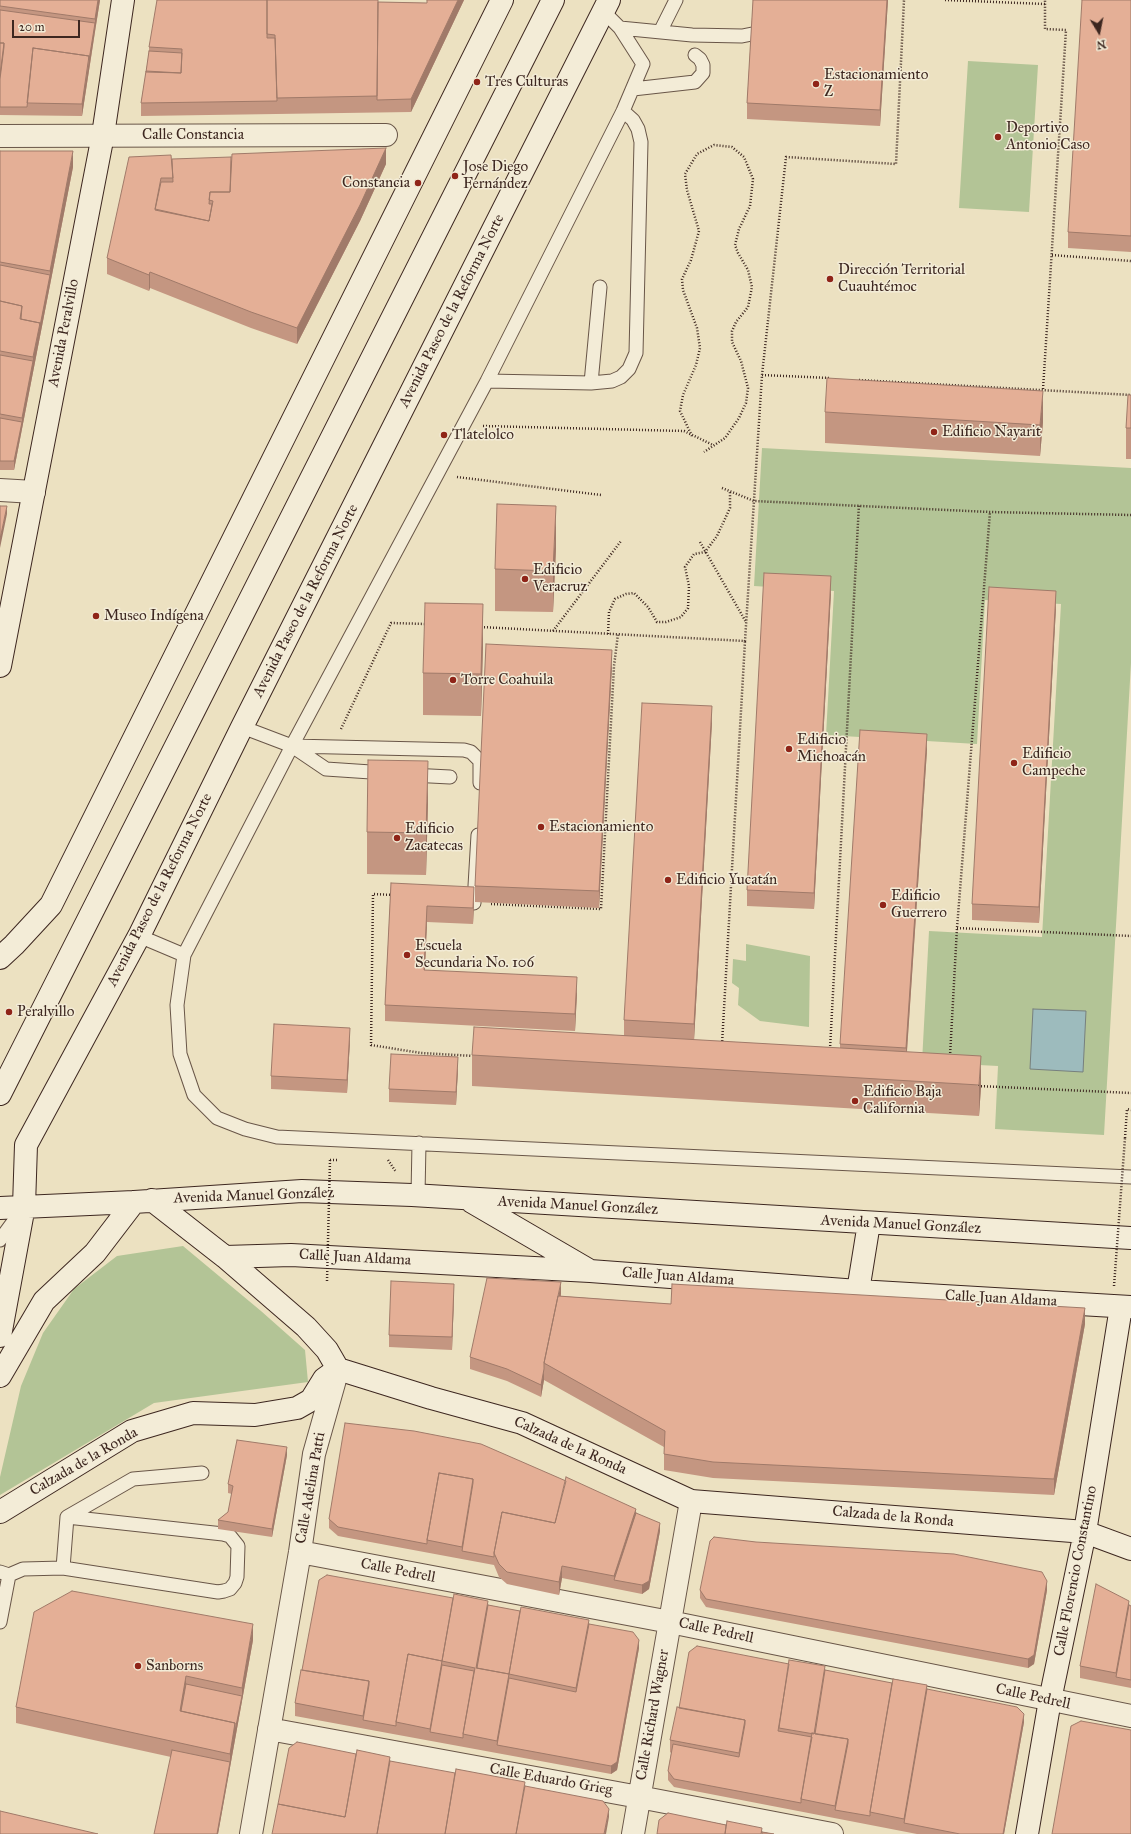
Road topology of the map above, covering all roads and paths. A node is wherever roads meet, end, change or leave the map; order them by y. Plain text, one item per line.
1 (123, 0) edge
2 (502, 0) edge
3 (553, 0) edge
4 (676, 0) edge
5 (904, 0) edge
6 (945, 0) edge
7 (1045, 0) edge
8 (1045, 4) junction
9 (606, 6) edge
10 (620, 28) junction
11 (660, 32) junction
12 (777, 37) edge
13 (695, 55) dead end
14 (633, 89) junction
15 (623, 111) junction
16 (103, 135) junction
17 (386, 135) dead end
18 (0, 136) edge
19 (1051, 255) junction
20 (1131, 261) edge
21 (600, 287) dead end
22 (762, 375) junction
23 (832, 379) edge
24 (856, 380) edge
25 (486, 381) junction
26 (591, 383) junction
27 (1043, 389) junction
28 (1131, 395) edge
29 (463, 426) junction
30 (692, 436) junction
31 (713, 446) junction
32 (704, 452) dead end
33 (436, 474) junction
34 (722, 488) dead end
35 (0, 490) edge
36 (730, 491) junction
37 (34, 492) junction
38 (601, 494) dead end
39 (754, 501) junction
40 (859, 504) junction
41 (990, 512) junction
42 (1131, 515) edge
43 (621, 541) dead end
44 (700, 542) dead end
45 (705, 552) junction
46 (746, 623) junction
47 (430, 625) edge
48 (476, 627) edge
49 (553, 631) junction
50 (608, 634) junction
51 (618, 634) junction
52 (745, 641) junction
53 (0, 666) edge
54 (242, 727) junction
55 (292, 746) junction
56 (333, 746) junction
57 (450, 777) dead end
58 (480, 792) edge
59 (478, 824) edge
60 (396, 896) edge
61 (474, 903) joint
62 (956, 928) junction
63 (139, 936) junction
64 (1131, 936) edge
65 (184, 956) junction
66 (0, 958) edge
67 (722, 1047) edge
68 (830, 1054) edge
69 (474, 1056) edge
70 (949, 1061) edge
71 (974, 1086) edge
72 (1131, 1093) edge
73 (0, 1094) edge
74 (1131, 1110) edge
75 (418, 1143) junction
76 (330, 1160) dead end
77 (1131, 1177) edge
78 (418, 1195) junction
79 (468, 1199) junction
80 (143, 1201) junction
81 (24, 1206) junction
82 (0, 1208) edge
83 (869, 1223) junction
84 (1131, 1238) edge
85 (0, 1240) edge
86 (225, 1257) junction
87 (590, 1271) junction
88 (327, 1281) dead end
89 (1114, 1286) dead end
90 (858, 1291) junction
91 (1126, 1307) edge
92 (0, 1336) edge
93 (338, 1369) junction
94 (0, 1376) edge
95 (202, 1473) dead end
96 (690, 1501) junction
97 (0, 1512) edge
98 (67, 1517) junction
99 (1085, 1532) junction
100 (1131, 1549) edge
101 (300, 1552) junction
102 (63, 1568) junction
103 (4, 1573) edge
104 (0, 1622) edge
105 (670, 1622) junction
106 (1050, 1700) junction
107 (1131, 1716) edge
108 (269, 1729) junction
109 (639, 1797) junction
110 (251, 1834) edge
111 (633, 1834) edge
112 (832, 1834) edge
113 (1027, 1834) edge

1 - 16 street, Avenida Peralvillo
2 - 66 street
3 - 73 street
4 - 11 lane
5 - 22 path
6 - 8 path
7 - 8 path
8 - 19 path
9 - 10 lane
9 - 54 street, Avenida Paseo de la Reforma Norte
10 - 11 lane
10 - 14 lane
11 - 12 lane
13 - 14 lane
14 - 15 lane
15 - 25 lane
15 - 26 lane
16 - 17 street, Calle Constancia
16 - 18 street, Calle Constancia
16 - 37 street, Avenida Peralvillo
19 - 20 path
19 - 27 path
21 - 26 lane
22 - 23 path
22 - 39 path
24 - 27 path
25 - 26 lane
25 - 29 lane
27 - 28 path
29 - 30 path
29 - 33 lane
30 - 31 path
30 - 31 path
31 - 32 path
33 - 38 path
33 - 55 lane
34 - 36 path
35 - 37 street
36 - 39 path
36 - 45 path
37 - 53 street, Avenida Peralvillo
39 - 40 path
39 - 46 path
40 - 41 path
40 - 68 path
41 - 42 path
41 - 62 path
43 - 49 path
44 - 45 path
45 - 46 path
45 - 50 path
46 - 52 path
47 - 56 path
48 - 49 path
49 - 50 path
50 - 51 path
51 - 52 path
51 - 61 path
52 - 67 path
54 - 55 lane
54 - 63 street, Avenida Paseo de la Reforma Norte
55 - 56 lane
55 - 57 lane
55 - 65 lane
56 - 58 lane
59 - 61 lane
60 - 69 path
62 - 64 path
62 - 70 path
63 - 65 lane
63 - 81 street, Avenida Paseo de la Reforma Norte
65 - 75 lane
71 - 72 path
74 - 89 path, bridge
75 - 77 lane
75 - 78 lane
76 - 88 path, bridge
78 - 79 street, Avenida Manuel González
78 - 80 street, Avenida Manuel González
79 - 83 street, Avenida Manuel González
79 - 87 street
80 - 81 street, Avenida Manuel González
80 - 86 street
80 - 94 street
81 - 82 street, Avenida Manuel González
81 - 85 lane
81 - 92 street, Avenida Paseo de la Reforma Norte
83 - 84 street, Avenida Manuel González
83 - 90 street
86 - 87 street, Calle Juan Aldama
86 - 93 street
87 - 90 street, Calle Juan Aldama
90 - 91 street, Calle Juan Aldama
91 - 99 street, Calle Florencio Constantino
93 - 96 street, Calzada de la Ronda
93 - 97 street, Calzada de la Ronda
93 - 101 street, Calle Adelina Patti
95 - 98 lane
96 - 99 street, Calzada de la Ronda
96 - 105 street, Calle Richard Wagner
98 - 102 lane
98 - 102 lane
99 - 100 street, Calzada de la Ronda
99 - 106 street, Calle Florencio Constantino
101 - 105 street, Calle Pedrell
101 - 108 street, Calle Adelina Patti
102 - 103 lane
103 - 104 lane
105 - 106 street, Calle Pedrell
105 - 109 street, Calle Richard Wagner
106 - 107 street, Calle Pedrell
106 - 113 street, Calle Florencio Constantino
108 - 109 street, Calle Eduardo Grieg
108 - 110 street, Calle Adelina Patti
109 - 111 street, Calle Richard Wagner
109 - 112 street, Calle Eduardo Grieg

